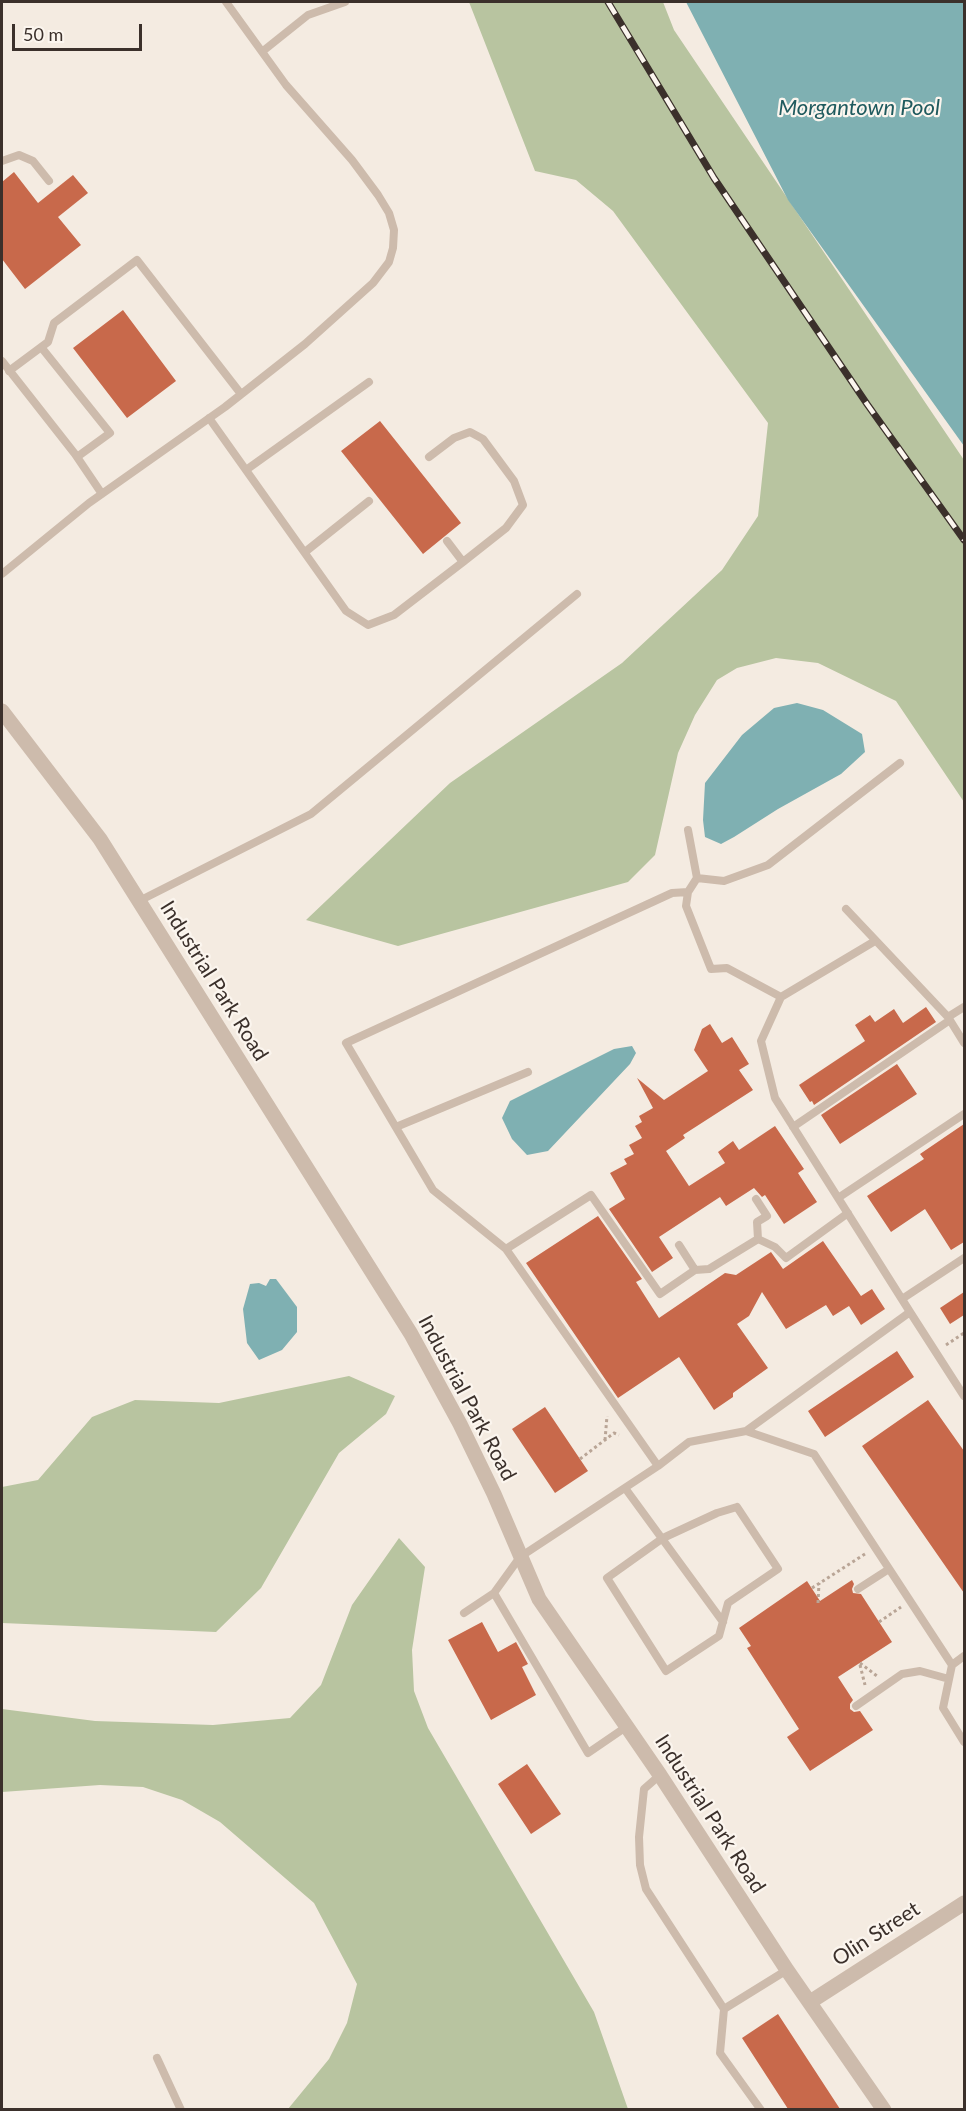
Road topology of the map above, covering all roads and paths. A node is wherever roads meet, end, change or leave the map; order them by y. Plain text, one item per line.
1 (226, 2) edge
2 (345, 2) edge
3 (263, 51) junction
4 (2, 160) edge
5 (50, 182) dead end
6 (41, 347) junction
7 (2, 362) edge
8 (9, 371) junction
9 (369, 382) dead end
10 (241, 394) junction
11 (209, 418) junction
12 (77, 457) junction
13 (429, 457) dead end
14 (246, 470) junction
15 (102, 494) junction
16 (369, 501) dead end
17 (447, 541) dead end
18 (305, 552) junction
19 (463, 562) junction
20 (2, 574) edge
21 (577, 594) dead end
22 (2, 711) edge
23 (900, 763) dead end
24 (688, 830) dead end
25 (697, 878) junction
26 (688, 892) junction
27 (140, 901) junction
28 (846, 909) dead end
29 (875, 941) junction
30 (781, 998) junction
31 (964, 1007) edge
32 (949, 1019) junction
33 (964, 1043) edge
34 (528, 1072) dead end
35 (964, 1114) edge
36 (396, 1127) junction
37 (793, 1127) junction
38 (838, 1198) junction
39 (756, 1199) dead end
40 (848, 1213) junction
41 (758, 1239) junction
42 (679, 1245) dead end
43 (506, 1249) junction
44 (964, 1258) edge
45 (695, 1270) junction
46 (902, 1299) junction
47 (910, 1312) junction
48 (964, 1333) edge
49 (936, 1352) junction
50 (964, 1396) edge
51 (747, 1431) junction
52 (639, 1438) junction
53 (580, 1459) dead end
54 (658, 1466) junction
55 (625, 1488) junction
56 (663, 1538) junction
57 (866, 1553) dead end
58 (520, 1557) junction
59 (889, 1569) junction
60 (819, 1583) junction
61 (812, 1588) dead end
62 (858, 1589) dead end
63 (494, 1593) junction
64 (818, 1602) dead end
65 (903, 1606) dead end
66 (464, 1612) dead end
67 (723, 1622) junction
68 (879, 1622) dead end
69 (964, 1656) edge
70 (952, 1665) junction
71 (949, 1679) junction
72 (889, 1683) junction
73 (868, 1698) junction
74 (856, 1706) dead end
75 (626, 1726) junction
76 (964, 1742) edge
77 (660, 1775) junction
78 (963, 1906) edge
79 (787, 1970) junction
80 (810, 2002) junction
81 (724, 2010) junction
82 (157, 2058) dead end
83 (181, 2109) edge
84 (761, 2109) edge
85 (884, 2109) edge

1 - 3 lane
2 - 3 lane
3 - 10 lane
4 - 5 lane
6 - 8 lane
6 - 10 lane
6 - 12 lane
7 - 8 lane
8 - 12 lane
9 - 14 lane
10 - 11 lane
11 - 14 lane
11 - 15 lane
12 - 15 lane
13 - 19 lane
14 - 18 lane
15 - 20 lane
16 - 18 lane
17 - 19 lane
18 - 19 lane
21 - 27 lane
22 - 27 street, Industrial Park Road
23 - 25 lane
24 - 25 lane
25 - 26 lane
26 - 30 lane
26 - 36 lane
27 - 58 street, Industrial Park Road
28 - 29 lane
29 - 30 lane
29 - 32 lane
30 - 37 lane
31 - 32 lane
32 - 33 lane
32 - 37 lane
34 - 36 lane
35 - 38 lane
36 - 43 lane
37 - 38 lane
38 - 40 lane
39 - 41 lane
40 - 41 lane
40 - 46 lane
41 - 45 lane
42 - 45 lane
43 - 45 lane
43 - 52 lane
44 - 46 lane
46 - 47 lane
47 - 49 lane
47 - 51 lane
48 - 49 path
49 - 50 lane
51 - 54 lane
51 - 59 lane
52 - 53 path
52 - 54 lane
54 - 55 lane
55 - 56 lane
55 - 58 lane
56 - 67 lane
56 - 67 lane
56 - 67 lane
57 - 60 path
58 - 63 lane
58 - 75 street, Industrial Park Road
59 - 62 lane
59 - 70 lane
60 - 61 path
60 - 64 path
63 - 66 lane
63 - 75 lane
65 - 68 path
69 - 70 lane
70 - 71 lane
71 - 72 lane
71 - 76 lane
72 - 73 lane
72 - 73 path
73 - 74 lane
75 - 77 street, Industrial Park Road
77 - 79 street, Industrial Park Road
77 - 81 lane
78 - 80 street, Olin Street
79 - 80 street, Industrial Park Road
79 - 81 lane
80 - 85 street, Industrial Park Road
81 - 84 lane
82 - 83 lane

